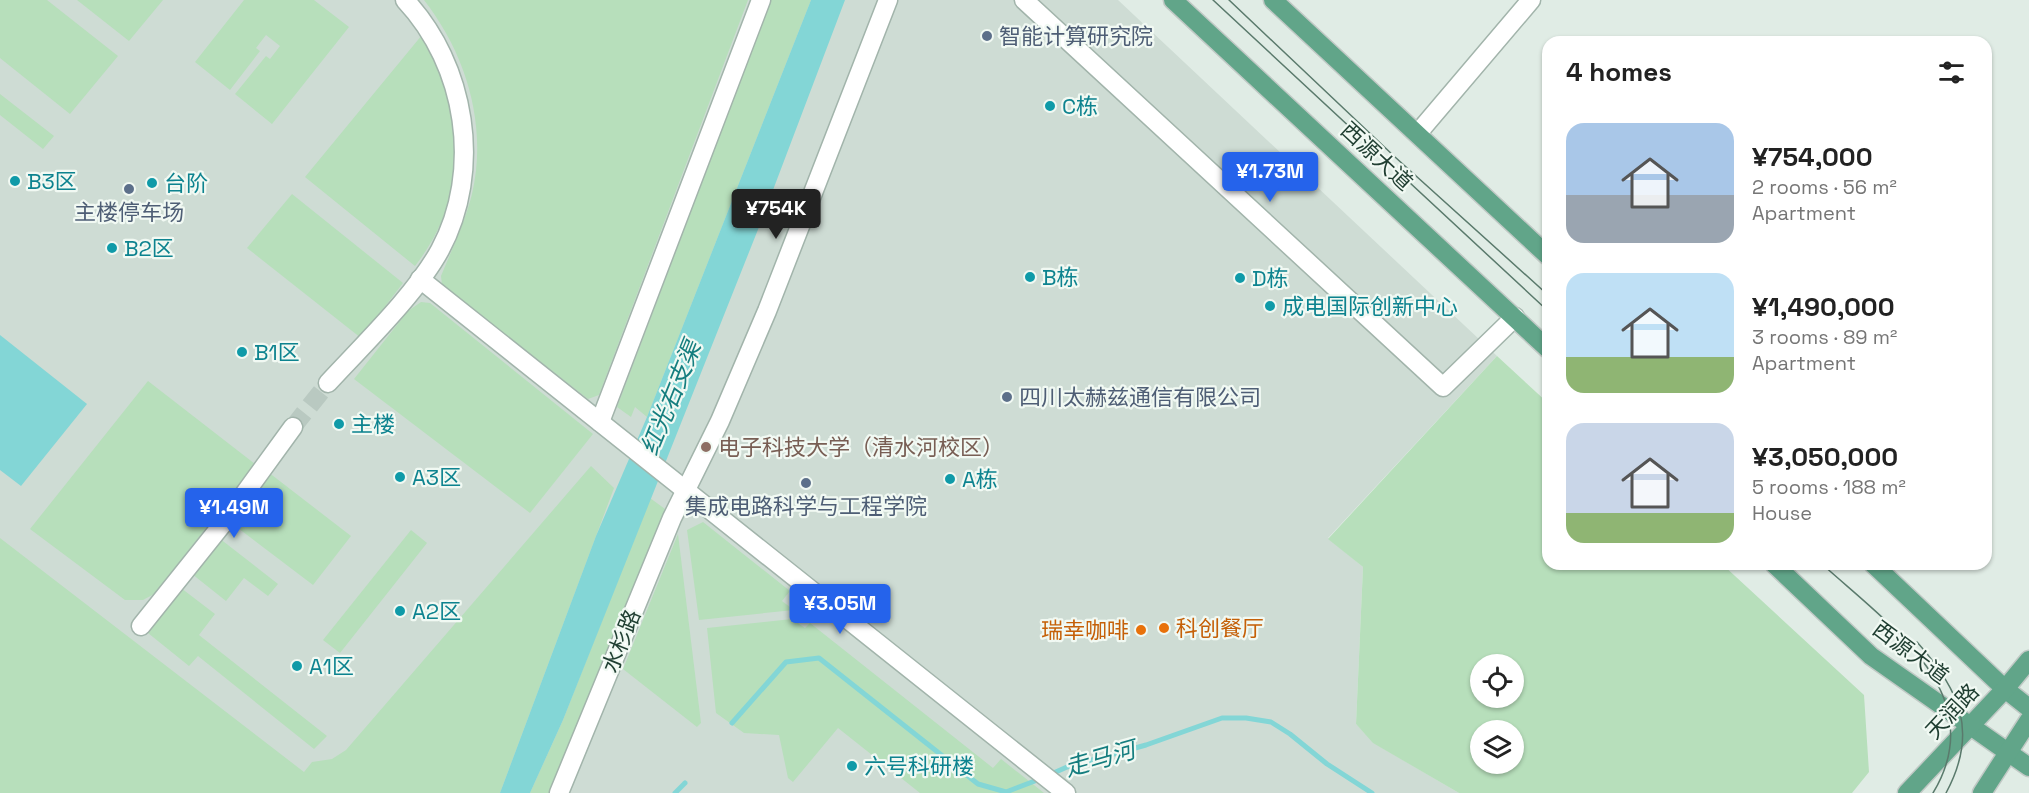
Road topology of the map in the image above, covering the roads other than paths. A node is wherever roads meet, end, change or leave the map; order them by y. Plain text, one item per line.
1 (405, 0) edge
2 (761, 0) edge
3 (888, 0) edge
4 (1024, 0) edge
5 (1173, 0) edge
6 (1273, 0) edge
7 (1531, 0) edge
8 (1418, 133) junction
9 (1542, 250) edge
10 (420, 279) junction
11 (1515, 317) junction
12 (1542, 343) edge
13 (328, 383) tunnel mouth
14 (600, 422) junction
15 (293, 427) tunnel mouth
16 (686, 489) junction
17 (1780, 570) edge
18 (1879, 570) edge
19 (141, 626) dead end
20 (2029, 660) edge
21 (2005, 689) junction
22 (2029, 708) edge
23 (2029, 720) edge
24 (1972, 726) junction
25 (2011, 752) junction
26 (2029, 767) edge
27 (559, 793) edge
28 (1066, 793) edge
29 (1907, 793) edge
30 (1982, 793) edge

1 - 10 street
2 - 14 street
3 - 16 street, 水杉路
4 - 11 street
5 - 11 main road, 西源大道
6 - 8 main road, 西源大道
7 - 8 street
8 - 9 main road, 西源大道
10 - 13 street
10 - 14 street
11 - 12 main road, 西源大道
14 - 16 street
15 - 19 street
16 - 27 street, 水杉路
16 - 28 street
17 - 24 main road, 西源大道
18 - 21 main road, 西源大道
20 - 21 main road, 天润路
21 - 22 main road, 西源大道
21 - 24 main road, 天润路
23 - 25 main road
24 - 25 main road, 西源大道
24 - 29 main road, 天润路
25 - 26 main road, 西源大道
25 - 30 main road

